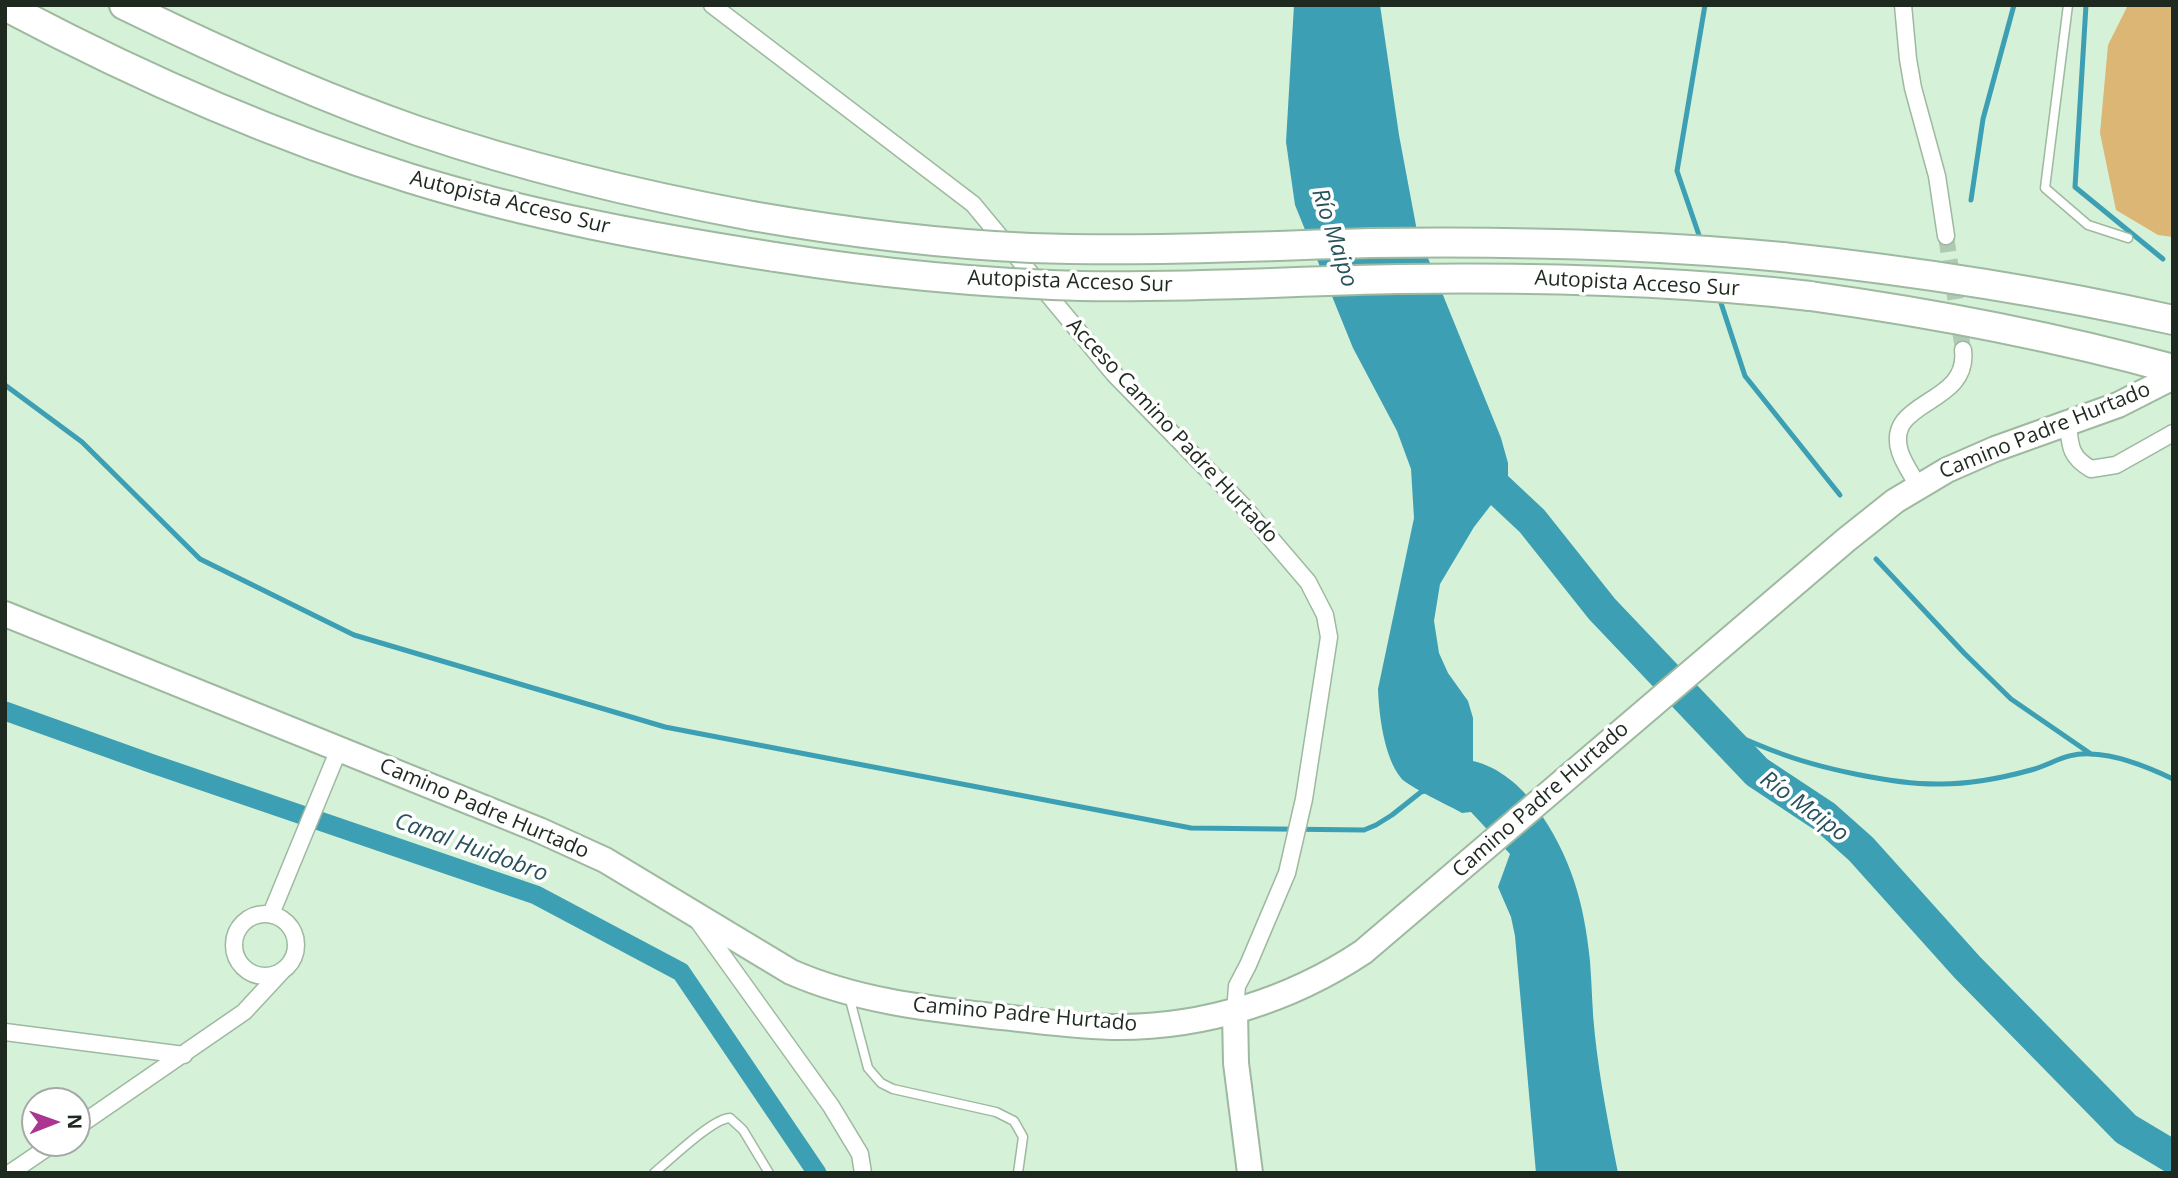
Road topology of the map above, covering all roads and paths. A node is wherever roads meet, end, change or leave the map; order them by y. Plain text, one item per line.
1 (124, 5) edge
2 (712, 5) edge
3 (1903, 5) edge
4 (2068, 5) edge
5 (5, 6) edge
6 (1946, 236) tunnel mouth
7 (2128, 238) dead end
8 (2173, 320) edge
9 (1963, 350) tunnel mouth
10 (2173, 369) edge
11 (2173, 377) edge
12 (2068, 424) junction
13 (2173, 433) edge
14 (1918, 486) junction
15 (5, 614) edge
16 (339, 749) junction
17 (691, 911) junction
18 (271, 914) junction
19 (283, 970) junction
20 (849, 994) junction
21 (1235, 1012) junction
22 (5, 1032) edge
23 (184, 1055) junction
24 (91, 1118) edge
25 (33, 1157) edge
26 (10, 1173) edge
27 (654, 1173) edge
28 (769, 1173) edge
29 (863, 1173) edge
30 (1018, 1173) edge
31 (1250, 1173) edge

1 - 8 highway, Autopista Acceso Sur, bridge
2 - 21 street, Acceso Camino Padre Hurtado
3 - 6 street
4 - 7 lane
5 - 10 highway, Autopista Acceso Sur, bridge
9 - 14 street
11 - 12 main road, Camino Padre Hurtado
12 - 13 street
12 - 14 main road, Camino Padre Hurtado
14 - 21 main road, Camino Padre Hurtado
15 - 16 main road, Camino Padre Hurtado
16 - 17 main road, Camino Padre Hurtado
16 - 18 street
17 - 20 main road, Camino Padre Hurtado
17 - 29 street
18 - 19 street
18 - 19 street
19 - 23 street
20 - 21 main road, Camino Padre Hurtado
20 - 30 lane
21 - 31 main road
22 - 23 street
23 - 24 street
25 - 26 street
27 - 28 lane

